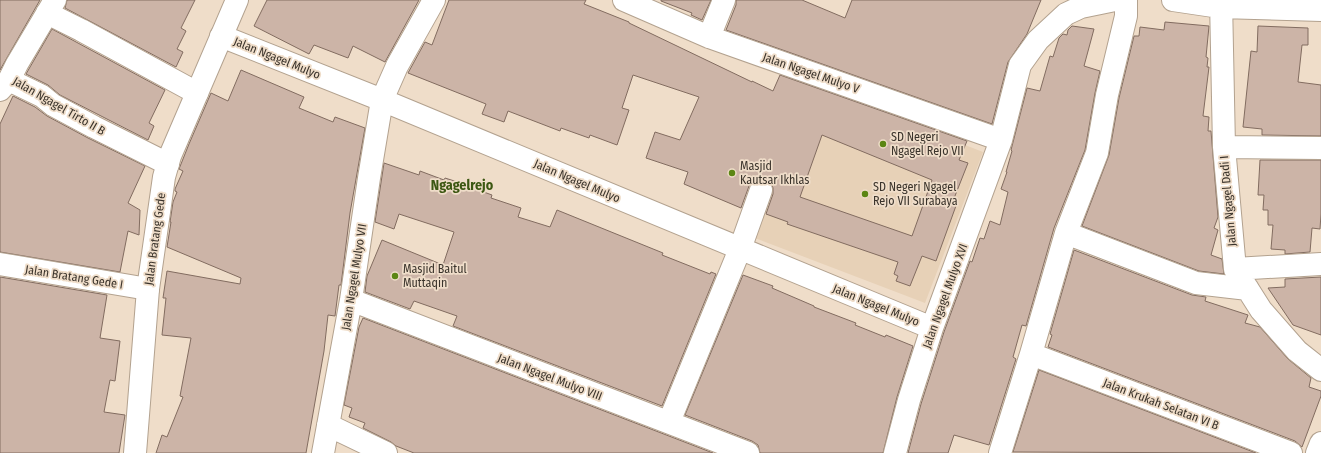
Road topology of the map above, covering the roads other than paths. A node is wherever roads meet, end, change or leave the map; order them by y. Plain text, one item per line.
1 (237, 0) edge
2 (434, 0) edge
3 (624, 0) edge
4 (724, 0) edge
5 (1115, 0) edge
6 (1126, 0) edge
7 (1173, 0) edge
8 (1220, 4) edge
9 (51, 7) edge
10 (1321, 10) edge
11 (221, 36) junction
12 (709, 37) junction
13 (4, 85) edge
14 (197, 93) junction
15 (382, 100) junction
16 (1001, 140) junction
17 (1224, 147) junction
18 (1321, 148) edge
19 (168, 164) junction
20 (762, 190) dead end
21 (1066, 233) junction
22 (740, 249) junction
23 (0, 264) edge
24 (1321, 264) edge
25 (1235, 269) junction
26 (148, 289) junction
27 (1248, 289) junction
28 (351, 300) junction
29 (932, 328) junction
30 (1031, 354) junction
31 (1321, 370) edge
32 (669, 422) junction
33 (328, 425) junction
34 (1321, 443) edge
35 (135, 453) edge
36 (324, 453) edge
37 (386, 453) edge
38 (748, 453) edge
39 (895, 453) edge
40 (1000, 453) edge
41 (1291, 453) edge
42 (1317, 453) edge

1 - 11 street, Jalan Bratang Gede
2 - 15 street, Jalan Ngagel Mulyo VII
3 - 12 street, Jalan Ngagel Mulyo V
4 - 12 street
5 - 16 street, Jalan Ngagel Mulyo XVI
6 - 21 street
7 - 8 street
8 - 10 street
8 - 17 street, Jalan Ngagel Dadi I
9 - 13 street, Jalan Ngagel Tirto II B
9 - 14 street
11 - 14 street, Jalan Bratang Gede
11 - 15 street, Jalan Ngagel Mulyo
12 - 16 street, Jalan Ngagel Mulyo V
13 - 19 street, Jalan Ngagel Tirto II B
14 - 19 street, Jalan Bratang Gede
15 - 22 street, Jalan Ngagel Mulyo
15 - 28 street, Jalan Ngagel Mulyo VII
16 - 29 street, Jalan Ngagel Mulyo XVI
17 - 18 street
17 - 25 street, Jalan Ngagel Dadi I
19 - 26 street, Jalan Bratang Gede
20 - 22 street
21 - 27 street
21 - 30 street
22 - 29 street, Jalan Ngagel Mulyo
22 - 32 street
23 - 26 street, Jalan Bratang Gede I
24 - 25 street
25 - 27 street, Jalan Ngagel Dadi I
26 - 35 street, Jalan Bratang Gede
27 - 31 street, Jalan Ngagel Dadi I
28 - 32 street, Jalan Ngagel Mulyo VIII
28 - 33 street, Jalan Ngagel Mulyo VII
29 - 39 street, Jalan Ngagel Mulyo XVI
30 - 40 street
30 - 41 street, Jalan Krukah Selatan VI B
32 - 38 street, Jalan Ngagel Mulyo VIII
33 - 36 street, Jalan Ngagel Mulyo VII
33 - 37 street
34 - 42 street

